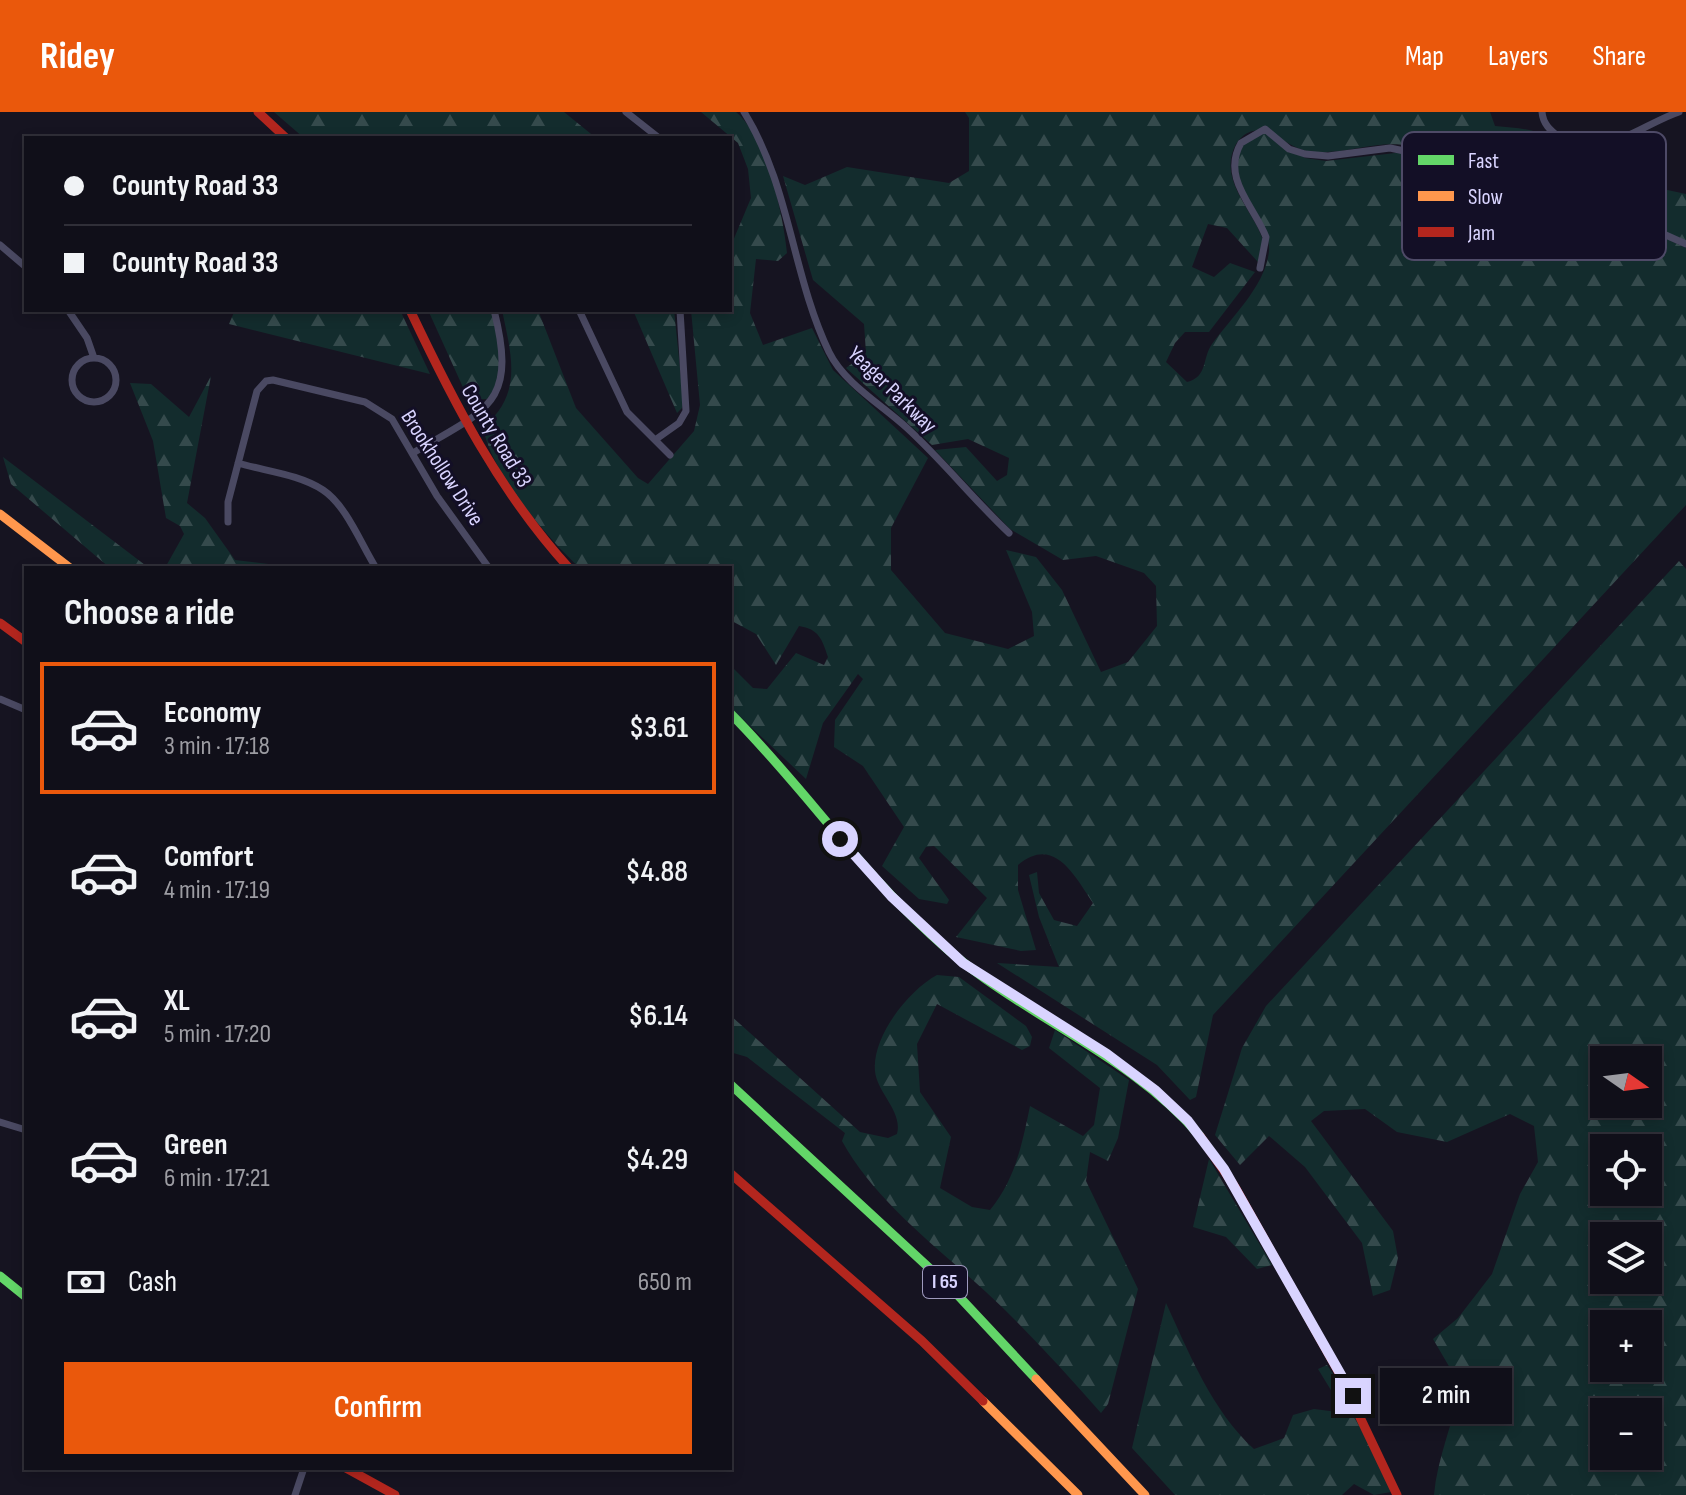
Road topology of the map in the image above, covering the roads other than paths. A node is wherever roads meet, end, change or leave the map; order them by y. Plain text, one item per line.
1 (258, 112) edge
2 (626, 112) edge
3 (744, 112) edge
4 (1542, 112) edge
5 (1679, 112) edge
6 (1552, 132) edge
7 (1632, 132) edge
8 (284, 136) edge
9 (656, 136) edge
10 (1402, 151) edge
11 (1666, 235) edge
12 (1686, 244) edge
13 (0, 245) edge
14 (24, 265) edge
15 (1260, 268) dead end
16 (69, 312) edge
17 (411, 312) edge
18 (494, 312) edge
19 (580, 312) edge
20 (680, 312) edge
21 (94, 358) junction
22 (464, 423) junction
23 (655, 440) junction
24 (413, 453) junction
25 (670, 455) dead end
26 (238, 463) junction
27 (0, 514) edge
28 (228, 522) dead end
29 (1009, 533) dead end
30 (67, 566) edge
31 (375, 566) edge
32 (487, 566) edge
33 (567, 566) edge
34 (0, 623) edge
35 (24, 641) edge
36 (0, 699) edge
37 (24, 709) edge
38 (732, 715) edge
39 (732, 1086) edge
40 (0, 1122) edge
41 (24, 1129) edge
42 (732, 1175) edge
43 (0, 1276) edge
44 (24, 1295) edge
45 (303, 1470) edge
46 (350, 1470) edge
47 (295, 1495) edge
48 (395, 1495) edge
49 (1078, 1495) edge
50 (1145, 1495) edge
51 (1397, 1495) edge

1 - 8 main road
2 - 9 street
3 - 29 street, Yeager Parkway
4 - 6 street
5 - 7 street
10 - 15 street
11 - 12 street
13 - 14 street
16 - 21 street
17 - 22 main road, County Road 33
18 - 22 street
19 - 23 street
20 - 23 street
21 - 21 street
22 - 24 street
22 - 33 main road, County Road 33
23 - 25 street
24 - 26 street, Brookhollow Drive
24 - 32 street, Brookhollow Drive
26 - 28 street, Brookhollow Drive
26 - 31 street
27 - 30 main road
34 - 35 main road
36 - 37 street
38 - 51 main road
39 - 50 main road, I 65
40 - 41 street
42 - 49 main road, I 65
43 - 44 main road
45 - 47 street
46 - 48 main road

